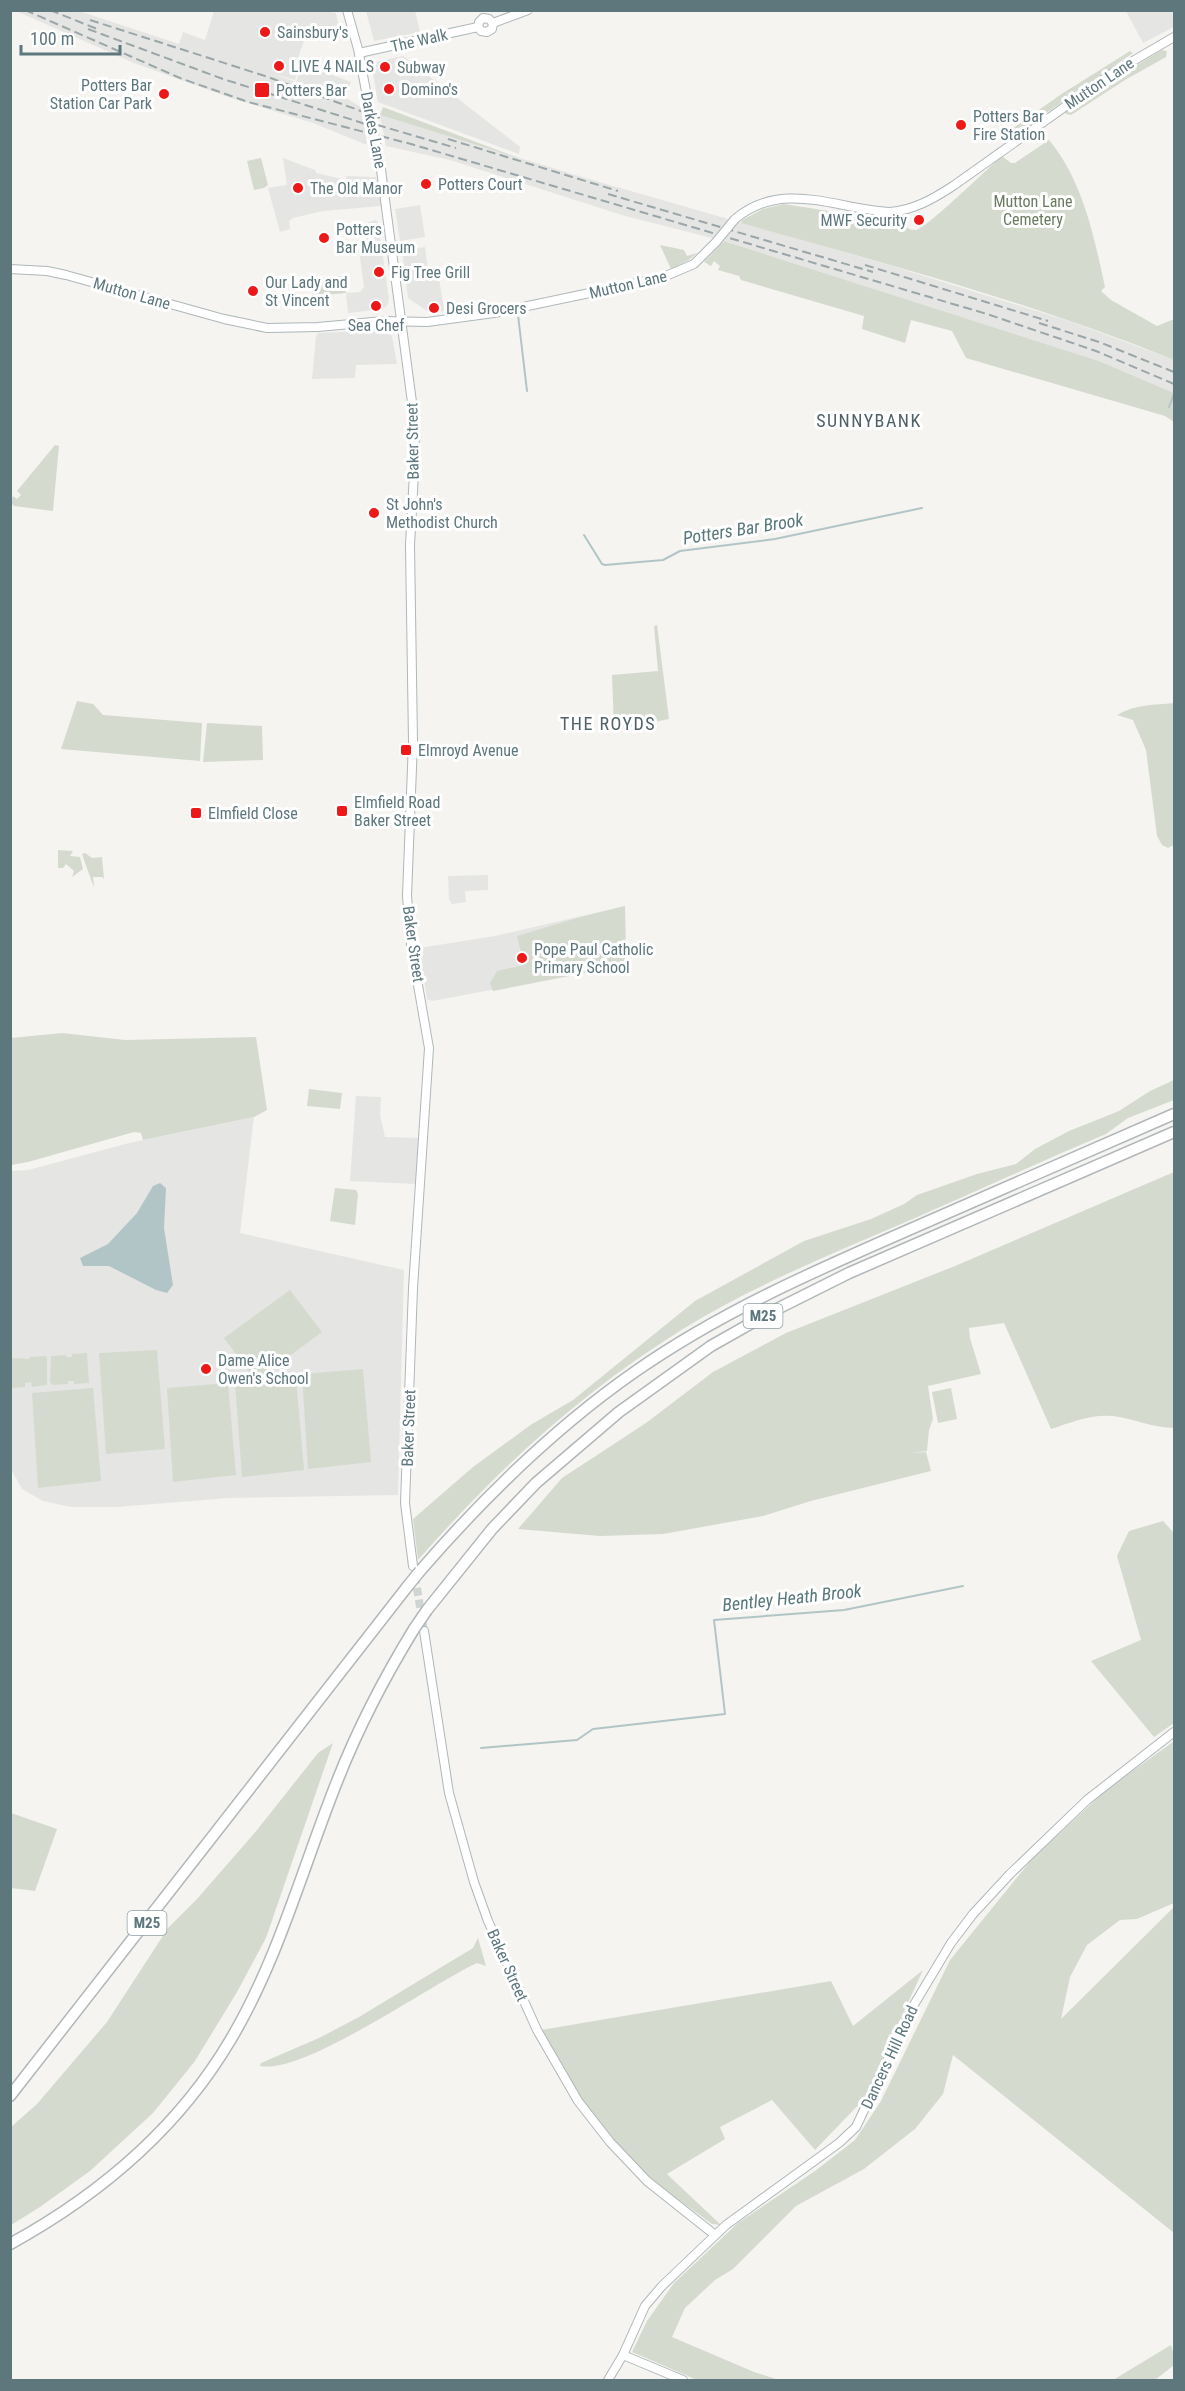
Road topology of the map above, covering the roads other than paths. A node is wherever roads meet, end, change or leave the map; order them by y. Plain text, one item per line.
1 (347, 10) edge
2 (528, 10) edge
3 (1174, 37) edge
4 (359, 53) junction
5 (10, 269) edge
6 (402, 321) junction
7 (1174, 1114) edge
8 (1174, 1132) edge
9 (417, 1569) junction
10 (419, 1630) junction
11 (1174, 1732) edge
12 (10, 2096) edge
13 (715, 2235) junction
14 (10, 2244) edge
15 (623, 2355) junction
16 (608, 2380) edge
17 (683, 2380) edge

1 - 4 street, Darkes Lane
2 - 4 street, The Walk
3 - 6 street, Mutton Lane, bridge
4 - 6 street, Darkes Lane
5 - 6 street, Mutton Lane
6 - 9 street, Baker Street
7 - 9 highway, M25
8 - 10 highway, M25, bridge
9 - 12 highway, M25, bridge
10 - 13 street, Baker Street
10 - 14 highway, M25
11 - 13 street, Dancers Hill Road
13 - 15 street, Dancers Hill Road
15 - 16 street, Dancers Hill Road
15 - 17 street

